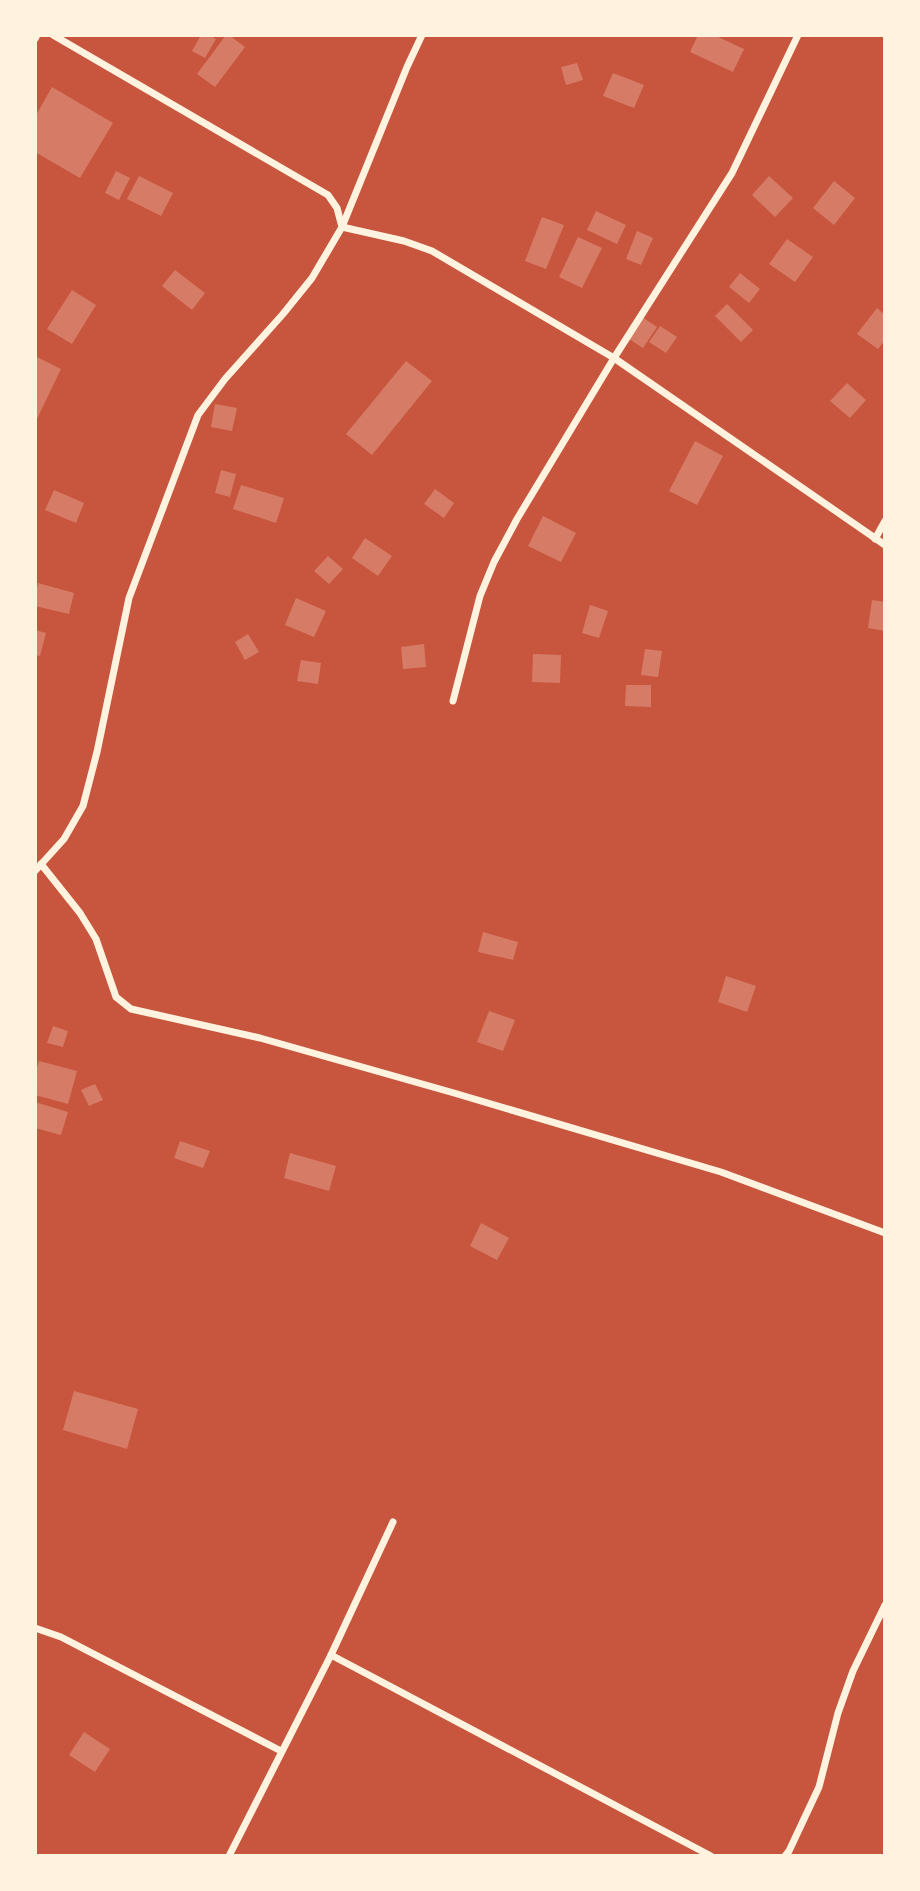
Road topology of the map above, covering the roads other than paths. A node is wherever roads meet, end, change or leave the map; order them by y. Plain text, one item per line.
1 (53, 35) edge
2 (422, 35) edge
3 (798, 35) edge
4 (342, 227) junction
5 (614, 358) junction
6 (885, 521) edge
7 (875, 539) junction
8 (885, 545) edge
9 (453, 701) dead end
10 (41, 864) junction
11 (35, 872) edge
12 (885, 1233) edge
13 (393, 1522) dead end
14 (885, 1605) edge
15 (35, 1628) edge
16 (331, 1655) junction
17 (281, 1751) junction
18 (229, 1856) edge
19 (711, 1856) edge
20 (785, 1856) edge

1 - 4 street
2 - 4 street
3 - 5 street
4 - 5 street
4 - 10 street
5 - 7 street
5 - 9 street
6 - 7 street
7 - 8 street
10 - 11 street
10 - 12 street
13 - 16 street
14 - 20 street
15 - 17 street
16 - 17 street
16 - 19 street
17 - 18 street

